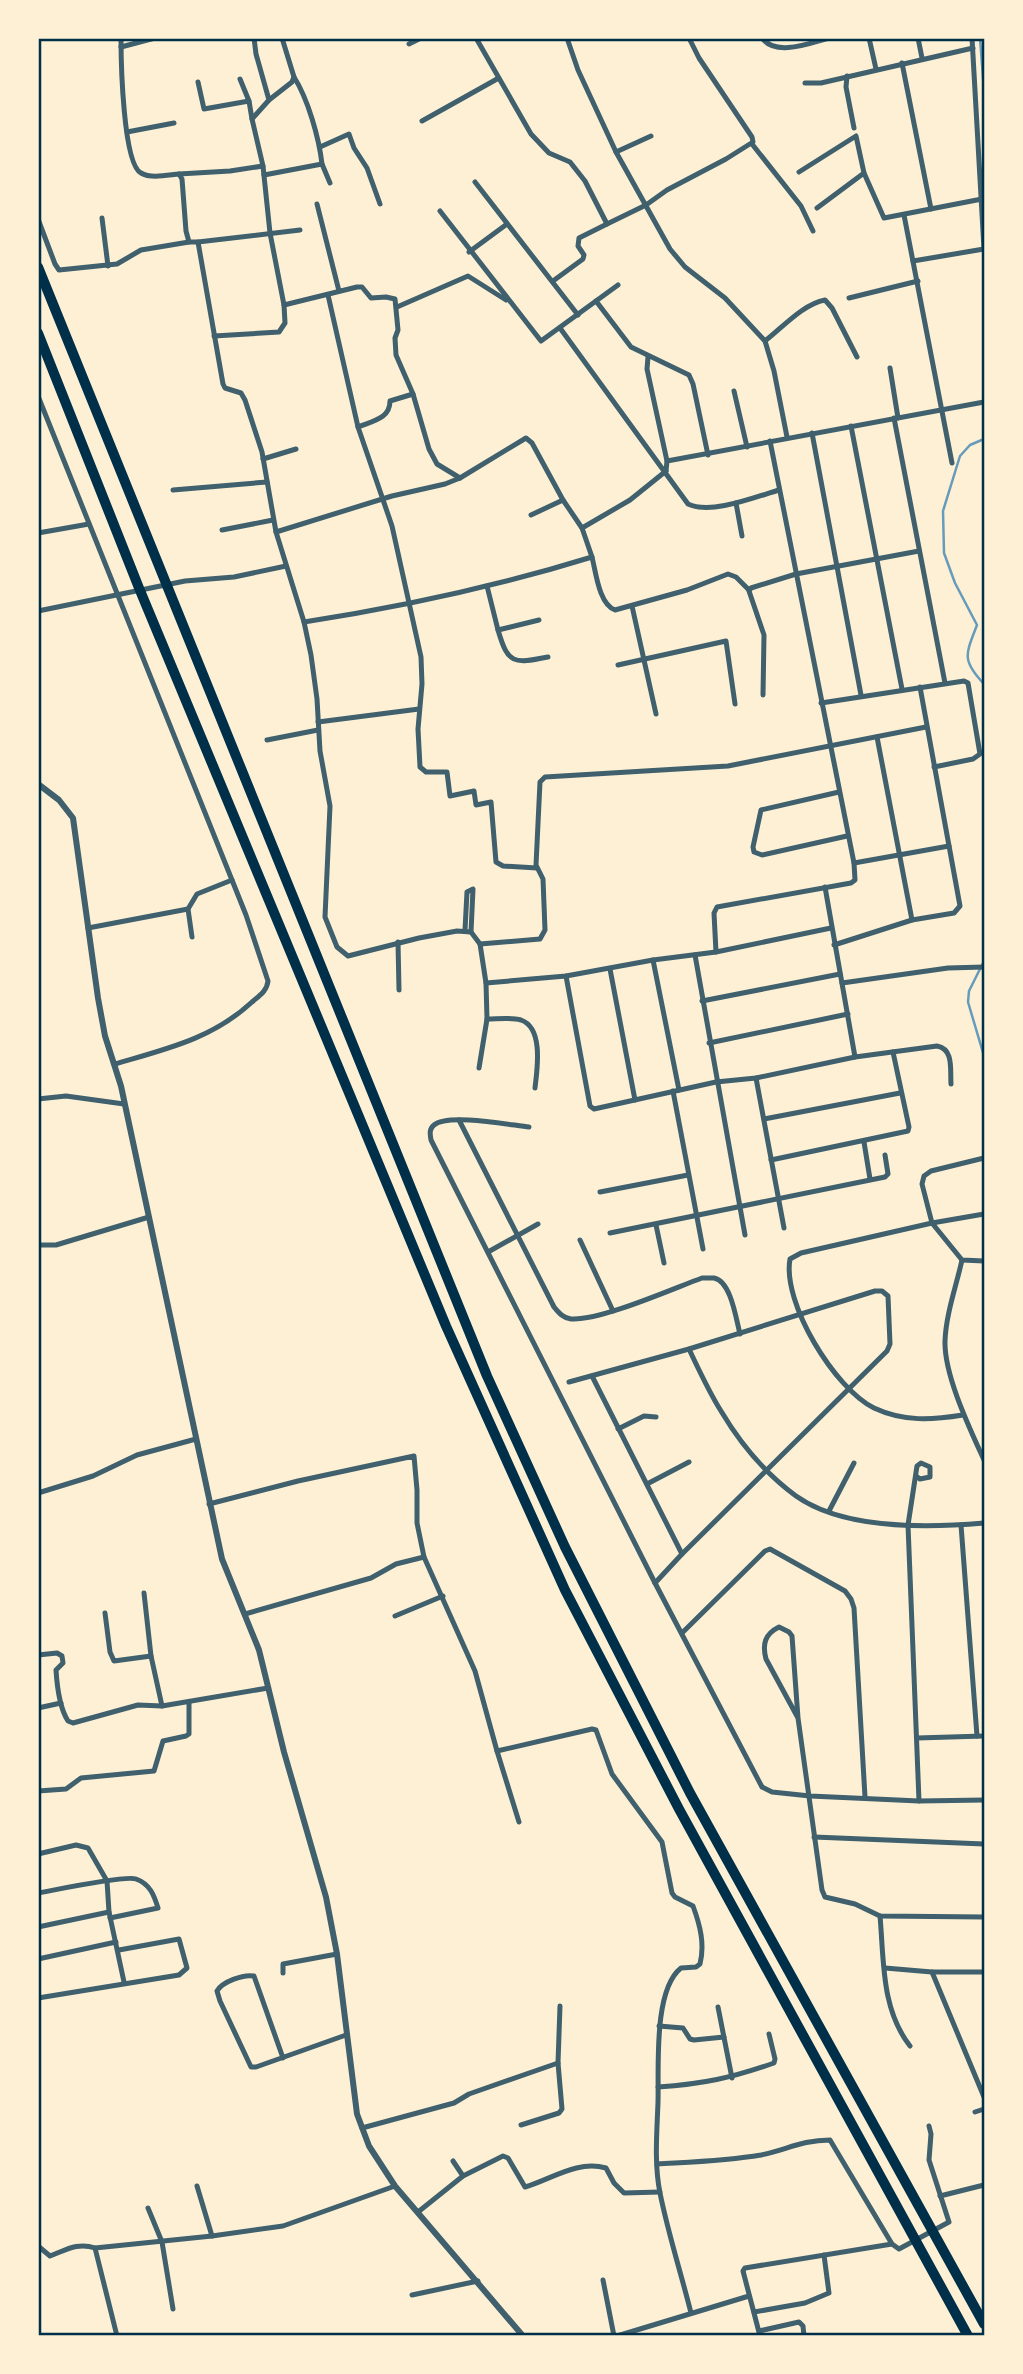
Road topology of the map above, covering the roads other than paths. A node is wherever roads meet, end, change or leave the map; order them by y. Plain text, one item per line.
1 (121, 38) edge
2 (155, 38) edge
3 (254, 38) edge
4 (282, 38) edge
5 (421, 38) edge
6 (476, 38) edge
7 (567, 38) edge
8 (689, 38) edge
9 (762, 38) edge
10 (829, 38) edge
11 (869, 38) edge
12 (918, 38) edge
13 (972, 38) edge
14 (409, 44) dead end
15 (121, 47) junction
16 (973, 48) junction
17 (922, 58) junction
18 (902, 63) junction
19 (876, 69) junction
20 (847, 76) junction
21 (294, 77) junction
22 (240, 79) dead end
23 (497, 79) junction
24 (198, 82) dead end
25 (805, 82) dead end
26 (269, 100) junction
27 (249, 101) junction
28 (252, 119) junction
29 (422, 121) dead end
30 (174, 123) dead end
31 (854, 128) dead end
32 (127, 132) junction
33 (651, 135) dead end
34 (752, 144) junction
35 (320, 147) junction
36 (616, 152) junction
37 (321, 164) junction
38 (263, 166) junction
39 (799, 172) dead end
40 (864, 173) junction
41 (179, 174) junction
42 (264, 174) junction
43 (330, 183) dead end
44 (475, 183) dead end
45 (982, 199) junction
46 (317, 204) dead end
47 (380, 204) dead end
48 (646, 205) junction
49 (817, 208) dead end
50 (931, 209) junction
51 (440, 211) dead end
52 (904, 215) junction
53 (102, 218) dead end
54 (38, 219) edge
55 (507, 224) junction
56 (607, 224) junction
57 (300, 230) dead end
58 (813, 231) dead end
59 (270, 233) junction
60 (189, 242) junction
61 (198, 242) junction
62 (985, 249) edge
63 (469, 252) junction
64 (913, 261) junction
65 (108, 266) junction
66 (38, 267) edge
67 (918, 281) junction
68 (553, 282) junction
69 (618, 285) dead end
70 (339, 291) junction
71 (327, 295) junction
72 (849, 298) dead end
73 (596, 302) junction
74 (512, 304) junction
75 (284, 305) junction
76 (397, 307) junction
77 (578, 315) junction
78 (561, 328) junction
79 (38, 333) edge
80 (214, 336) junction
81 (765, 341) junction
82 (648, 357) junction
83 (858, 357) dead end
84 (890, 368) dead end
85 (734, 391) dead end
86 (413, 394) junction
87 (38, 396) edge
88 (985, 402) edge
89 (942, 409) junction
90 (896, 418) junction
91 (851, 426) junction
92 (358, 427) junction
93 (812, 433) junction
94 (787, 437) junction
95 (770, 441) junction
96 (747, 447) junction
97 (296, 449) dead end
98 (708, 455) junction
99 (264, 459) junction
100 (667, 461) junction
101 (952, 463) dead end
102 (666, 471) junction
103 (460, 478) junction
104 (267, 482) junction
105 (173, 490) dead end
106 (779, 490) junction
107 (384, 499) junction
108 (563, 500) junction
109 (736, 503) junction
110 (531, 515) dead end
111 (273, 520) junction
112 (89, 524) junction
113 (582, 528) junction
114 (222, 530) dead end
115 (38, 533) edge
116 (276, 533) junction
117 (742, 536) dead end
118 (919, 551) junction
119 (592, 557) junction
120 (877, 559) junction
121 (286, 566) junction
122 (836, 566) junction
123 (796, 574) junction
124 (487, 586) junction
125 (749, 590) junction
126 (123, 595) junction
127 (409, 603) junction
128 (632, 606) junction
129 (38, 611) edge
130 (539, 620) dead end
131 (304, 622) junction
132 (498, 629) junction
133 (548, 657) dead end
134 (644, 660) junction
135 (618, 665) dead end
136 (945, 683) junction
137 (920, 687) junction
138 (902, 689) junction
139 (763, 695) dead end
140 (861, 695) junction
141 (821, 703) junction
142 (735, 704) dead end
143 (419, 709) junction
144 (656, 714) dead end
145 (318, 722) junction
146 (926, 727) junction
147 (318, 730) junction
148 (877, 737) junction
149 (267, 740) dead end
150 (982, 742) edge
151 (830, 745) junction
152 (934, 767) junction
153 (38, 784) edge
154 (839, 792) junction
155 (847, 836) junction
156 (949, 846) junction
157 (900, 855) junction
158 (854, 863) junction
159 (537, 868) junction
160 (232, 880) junction
161 (825, 887) junction
162 (188, 909) junction
163 (912, 920) junction
164 (88, 928) junction
165 (831, 928) junction
166 (468, 931) junction
167 (192, 937) dead end
168 (398, 942) junction
169 (480, 944) junction
170 (834, 945) junction
171 (716, 951) junction
172 (695, 955) junction
173 (653, 960) junction
174 (985, 967) edge
175 (610, 969) junction
176 (840, 974) junction
177 (566, 976) junction
178 (486, 983) junction
179 (842, 983) junction
180 (399, 989) dead end
181 (702, 1001) junction
182 (848, 1014) junction
183 (487, 1019) junction
184 (709, 1043) junction
185 (893, 1052) junction
186 (855, 1057) junction
187 (115, 1064) junction
188 (479, 1068) dead end
189 (756, 1078) junction
190 (716, 1082) junction
191 (951, 1084) dead end
192 (535, 1088) dead end
193 (676, 1091) junction
194 (900, 1093) junction
195 (38, 1099) edge
196 (635, 1100) junction
197 (124, 1104) junction
198 (764, 1119) junction
199 (459, 1120) junction
200 (528, 1127) dead end
201 (864, 1142) junction
202 (886, 1155) dead end
203 (985, 1158) edge
204 (771, 1160) junction
205 (688, 1175) junction
206 (870, 1179) junction
207 (600, 1192) dead end
208 (778, 1198) junction
209 (739, 1206) junction
210 (985, 1214) edge
211 (697, 1216) junction
212 (149, 1217) junction
213 (932, 1223) junction
214 (538, 1224) dead end
215 (656, 1225) junction
216 (784, 1228) dead end
217 (610, 1233) dead end
218 (518, 1235) junction
219 (745, 1235) dead end
220 (580, 1240) dead end
221 (38, 1245) edge
222 (703, 1249) dead end
223 (488, 1252) junction
224 (962, 1261) junction
225 (985, 1261) edge
226 (664, 1263) dead end
227 (613, 1311) junction
228 (800, 1316) junction
229 (740, 1334) junction
230 (689, 1349) junction
231 (592, 1376) junction
232 (569, 1382) dead end
233 (848, 1389) junction
234 (963, 1415) junction
235 (656, 1417) dead end
236 (618, 1429) junction
237 (196, 1439) junction
238 (985, 1460) edge
239 (689, 1462) dead end
240 (854, 1463) dead end
241 (766, 1471) junction
242 (916, 1476) dead end
243 (647, 1484) junction
244 (38, 1493) edge
245 (209, 1504) junction
246 (829, 1511) junction
247 (985, 1523) edge
248 (908, 1525) junction
249 (961, 1525) junction
250 (682, 1553) junction
251 (424, 1557) junction
252 (655, 1583) junction
253 (144, 1593) dead end
254 (443, 1597) junction
255 (104, 1613) dead end
256 (245, 1614) junction
257 (395, 1616) dead end
258 (682, 1633) junction
259 (38, 1655) edge
260 (151, 1656) junction
261 (268, 1688) junction
262 (189, 1702) junction
263 (61, 1703) junction
264 (162, 1706) junction
265 (38, 1708) edge
266 (798, 1718) junction
267 (981, 1736) edge
268 (917, 1738) junction
269 (498, 1751) junction
270 (38, 1791) edge
271 (810, 1796) junction
272 (865, 1797) junction
273 (985, 1800) edge
274 (919, 1801) junction
275 (519, 1822) dead end
276 (814, 1837) junction
277 (985, 1844) edge
278 (38, 1854) edge
279 (107, 1881) junction
280 (38, 1893) edge
281 (110, 1915) junction
282 (880, 1916) junction
283 (985, 1917) edge
284 (38, 1927) edge
285 (116, 1942) junction
286 (119, 1951) junction
287 (337, 1954) junction
288 (38, 1959) edge
289 (885, 1968) junction
290 (932, 1972) junction
291 (985, 1972) edge
292 (283, 1973) dead end
293 (124, 1982) junction
294 (38, 1998) edge
295 (559, 2006) dead end
296 (718, 2007) dead end
297 (659, 2026) junction
298 (769, 2034) dead end
299 (346, 2035) junction
300 (724, 2037) junction
301 (909, 2046) dead end
302 (283, 2058) junction
303 (558, 2063) junction
304 (732, 2078) junction
305 (658, 2087) junction
306 (985, 2097) edge
307 (985, 2109) edge
308 (975, 2112) dead end
309 (521, 2125) dead end
310 (929, 2126) dead end
311 (362, 2128) junction
312 (453, 2161) dead end
313 (657, 2164) junction
314 (463, 2176) junction
315 (985, 2185) edge
316 (197, 2186) dead end
317 (395, 2186) junction
318 (660, 2192) junction
319 (940, 2196) junction
320 (148, 2208) dead end
321 (418, 2212) junction
322 (212, 2236) junction
323 (162, 2242) junction
324 (892, 2244) junction
325 (38, 2246) edge
326 (95, 2248) junction
327 (824, 2255) junction
328 (603, 2280) dead end
329 (478, 2281) junction
330 (412, 2295) dead end
331 (749, 2296) junction
332 (173, 2309) dead end
333 (754, 2312) junction
334 (691, 2313) junction
335 (985, 2324) edge
336 (640, 2333) edge
337 (760, 2333) edge
338 (117, 2336) edge
339 (523, 2336) edge
340 (616, 2336) edge
341 (804, 2336) edge
342 (968, 2336) edge

1 - 15 street
2 - 15 street
3 - 26 street
4 - 21 street
5 - 14 street
6 - 23 street
7 - 36 street
8 - 34 street
9 - 10 street
11 - 19 street
12 - 17 street
13 - 16 street
15 - 32 street
16 - 17 street
16 - 45 street
17 - 18 street
18 - 19 street
18 - 50 street
19 - 20 street
20 - 25 street
20 - 31 street
21 - 26 street
21 - 35 street
22 - 27 street
23 - 29 street
23 - 56 street
24 - 27 street
26 - 28 street
27 - 28 street
28 - 38 street
30 - 32 street
32 - 41 street
33 - 36 street
34 - 48 street
34 - 58 street
35 - 37 street
35 - 47 street
36 - 48 street
37 - 42 street
37 - 43 street
38 - 41 street
38 - 42 street
39 - 40 street
40 - 49 street
40 - 52 street
41 - 60 street
42 - 59 street
44 - 55 street
45 - 50 street
45 - 62 street
46 - 70 street
48 - 56 street
48 - 81 street
50 - 52 street
51 - 63 street
52 - 64 street
53 - 65 street
54 - 65 street
55 - 63 street
55 - 68 street
56 - 68 street
57 - 59 street
59 - 61 street
59 - 75 street
60 - 61 street
60 - 65 street
61 - 80 street
62 - 64 street
63 - 74 street
64 - 67 street
66 - 335 highway
67 - 72 street
67 - 89 street
68 - 77 street
69 - 73 street
70 - 71 street
70 - 76 street
71 - 75 street
71 - 92 street
73 - 77 street
73 - 82 street
74 - 76 street
74 - 78 street
75 - 80 street
76 - 86 street
77 - 78 street
78 - 102 street
79 - 342 highway
80 - 99 street
81 - 83 street
81 - 94 street
82 - 98 street
82 - 100 street
84 - 90 street
85 - 96 street
86 - 92 street
86 - 103 street
87 - 112 street
88 - 89 street
89 - 90 street
89 - 101 street
90 - 91 street
90 - 118 street
91 - 93 street
91 - 120 street
92 - 107 street
93 - 94 street
93 - 122 street
94 - 95 street
95 - 96 street
95 - 106 street
96 - 98 street
97 - 99 street
98 - 100 street
99 - 104 street
100 - 102 street
102 - 109 street
102 - 113 street
103 - 107 street
103 - 108 street
104 - 105 street
104 - 111 street
106 - 109 street
106 - 123 street
107 - 116 street
107 - 127 street
108 - 110 street
108 - 113 street
109 - 117 street
111 - 114 street
111 - 116 street
112 - 115 street
112 - 126 street
113 - 119 street
116 - 121 street
118 - 120 street
118 - 136 street
119 - 124 street
119 - 128 street
120 - 122 street
120 - 138 street
121 - 126 street
121 - 131 street
122 - 123 street
122 - 140 street
123 - 125 street
123 - 141 street
124 - 127 street
124 - 132 street
125 - 128 street
125 - 139 street
126 - 129 street
126 - 160 street
127 - 131 street
127 - 143 street
128 - 134 street
130 - 132 street
131 - 145 street
132 - 133 street
134 - 135 street
134 - 142 street
134 - 144 street
136 - 137 street
136 - 150 street
137 - 138 street
137 - 146 street
138 - 140 street
140 - 141 street
141 - 151 street
143 - 145 street
143 - 159 street
145 - 147 street
146 - 148 street
146 - 152 street
147 - 149 street
147 - 168 street
148 - 151 street
148 - 157 street
150 - 152 street
151 - 154 street
151 - 159 street
152 - 156 street
153 - 164 street
154 - 155 street
154 - 155 street
155 - 158 street
156 - 157 street
156 - 163 street
157 - 158 street
157 - 163 street
158 - 161 street
159 - 169 street
160 - 162 street
160 - 187 street
161 - 165 street
161 - 171 street
162 - 164 street
162 - 167 street
163 - 170 street
164 - 187 street
165 - 170 street
165 - 171 street
166 - 166 street
166 - 168 street
166 - 169 street
168 - 180 street
169 - 178 street
170 - 176 street
171 - 172 street
172 - 173 street
172 - 181 street
173 - 175 street
173 - 193 street
174 - 179 street
175 - 177 street
175 - 196 street
176 - 179 street
176 - 181 street
177 - 178 street
177 - 196 street
178 - 183 street
179 - 182 street
181 - 184 street
182 - 184 street
182 - 186 street
183 - 188 street
183 - 192 street
184 - 190 street
185 - 186 street
185 - 191 street
185 - 194 street
186 - 189 street
187 - 197 street
189 - 190 street
189 - 198 street
190 - 193 street
190 - 209 street
193 - 196 street
193 - 205 street
194 - 198 street
194 - 201 street
195 - 197 street
197 - 212 street
198 - 204 street
199 - 200 street
199 - 218 street
199 - 223 street
201 - 204 street
201 - 206 street
202 - 206 street
203 - 213 street
204 - 208 street
205 - 207 street
205 - 211 street
206 - 208 street
208 - 209 street
208 - 216 street
209 - 211 street
209 - 219 street
210 - 213 street
211 - 215 street
211 - 222 street
212 - 221 street
212 - 237 street
213 - 224 street
213 - 228 street
214 - 218 street
215 - 217 street
215 - 226 street
218 - 223 street
218 - 227 street
220 - 227 street
223 - 252 street
224 - 225 street
224 - 234 street
227 - 229 street
228 - 229 street
228 - 233 street
228 - 233 street
229 - 230 street
230 - 231 street
230 - 241 street
231 - 232 street
231 - 236 street
233 - 234 street
233 - 241 street
234 - 238 street
235 - 236 street
236 - 243 street
237 - 244 street
237 - 245 street
239 - 243 street
240 - 246 street
241 - 246 street
241 - 250 street
242 - 248 street
243 - 250 street
245 - 251 street
245 - 256 street
246 - 248 street
247 - 249 street
248 - 249 street
248 - 268 street
249 - 267 street
250 - 252 street
251 - 254 street
251 - 256 street
252 - 258 street
253 - 260 street
254 - 257 street
254 - 269 street
255 - 260 street
256 - 261 street
258 - 271 street
258 - 272 street
259 - 263 street
260 - 264 street
261 - 262 street
261 - 287 street
262 - 264 street
262 - 270 street
263 - 264 street
263 - 265 street
266 - 266 street
266 - 271 street
267 - 268 street
268 - 274 street
269 - 275 street
269 - 297 street
271 - 272 street
271 - 276 street
272 - 274 street
273 - 274 street
276 - 277 street
276 - 282 street
278 - 279 street
279 - 280 street
279 - 281 street
279 - 281 street
281 - 284 street
281 - 285 street
282 - 283 street
282 - 289 street
285 - 286 street
285 - 288 street
286 - 293 street
286 - 293 street
287 - 292 street
287 - 299 street
289 - 290 street
289 - 301 street
290 - 291 street
290 - 306 street
293 - 294 street
295 - 303 street
296 - 300 street
297 - 300 street
297 - 305 street
298 - 304 street
299 - 302 street
299 - 311 street
300 - 304 street
302 - 302 street
303 - 309 street
303 - 311 street
304 - 305 street
305 - 313 street
307 - 308 street
310 - 319 street
311 - 317 street
312 - 314 street
313 - 318 street
313 - 324 street
314 - 318 street
314 - 321 street
315 - 319 street
316 - 322 street
317 - 321 street
317 - 322 street
318 - 334 street
319 - 324 street
320 - 323 street
321 - 329 street
322 - 323 street
323 - 326 street
323 - 332 street
324 - 327 street
325 - 326 street
326 - 338 street
327 - 331 street
327 - 333 street
328 - 340 street
329 - 330 street
329 - 339 street
331 - 333 street
331 - 334 street
333 - 337 street
334 - 336 street
336 - 340 street
337 - 341 street

